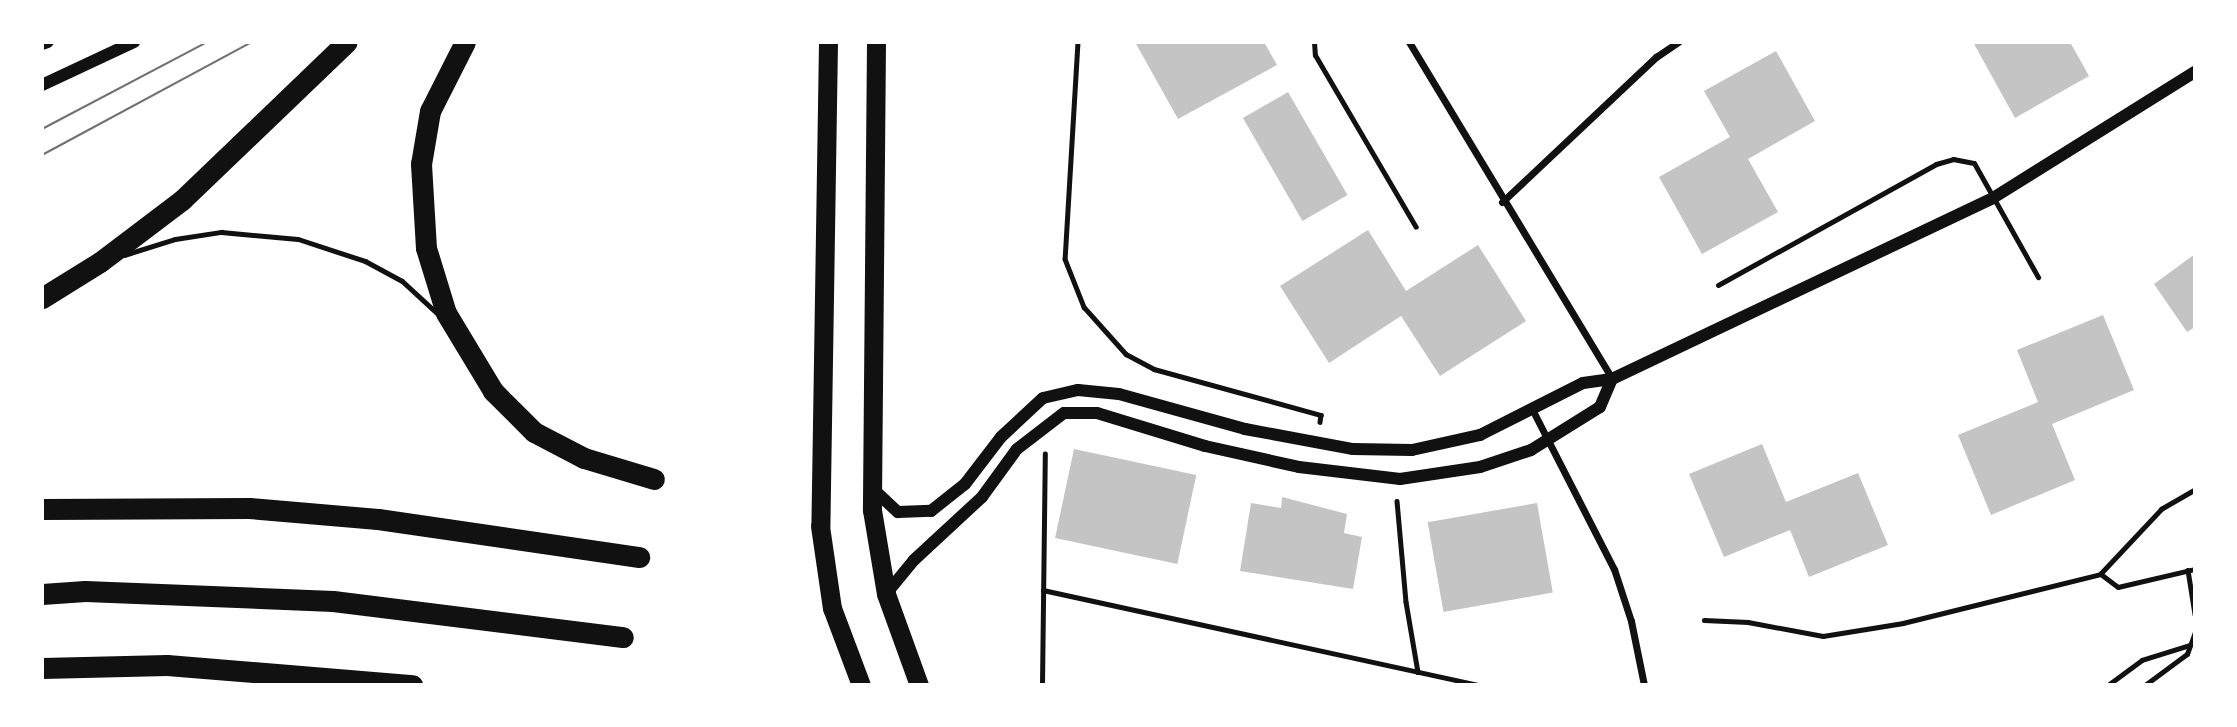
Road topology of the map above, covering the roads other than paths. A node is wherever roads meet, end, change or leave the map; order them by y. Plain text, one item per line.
1 (48, 42) edge
2 (134, 42) edge
3 (347, 42) edge
4 (465, 42) edge
5 (828, 42) edge
6 (876, 42) edge
7 (1314, 42) edge
8 (1409, 42) edge
9 (1678, 42) edge
10 (42, 44) edge
11 (2195, 72) edge
12 (42, 85) edge
13 (1993, 198) junction
14 (1502, 202) junction
15 (1416, 227) dead end
16 (100, 262) junction
17 (2038, 277) dead end
18 (1718, 285) dead end
19 (42, 298) edge
20 (459, 339) junction
21 (1612, 379) junction
22 (1532, 409) junction
23 (1548, 439) junction
24 (654, 479) dead end
25 (870, 480) junction
26 (42, 509) edge
27 (639, 557) dead end
28 (42, 594) edge
29 (887, 594) junction
30 (623, 637) dead end
31 (42, 668) edge
32 (412, 685) edge
33 (861, 685) edge
34 (919, 685) edge
35 (1644, 685) edge

1 - 10 street
2 - 12 street
3 - 16 highway
4 - 20 highway
5 - 33 highway
6 - 25 highway
7 - 15 lane
8 - 14 street
9 - 14 street
11 - 13 street
13 - 17 lane
13 - 18 lane
13 - 21 street
14 - 21 street
16 - 19 highway
16 - 20 lane
20 - 24 highway
21 - 22 street
21 - 23 street
22 - 23 street
22 - 25 street
23 - 29 street
23 - 35 street
25 - 29 highway
26 - 27 highway
28 - 30 highway
29 - 34 highway
31 - 32 highway

